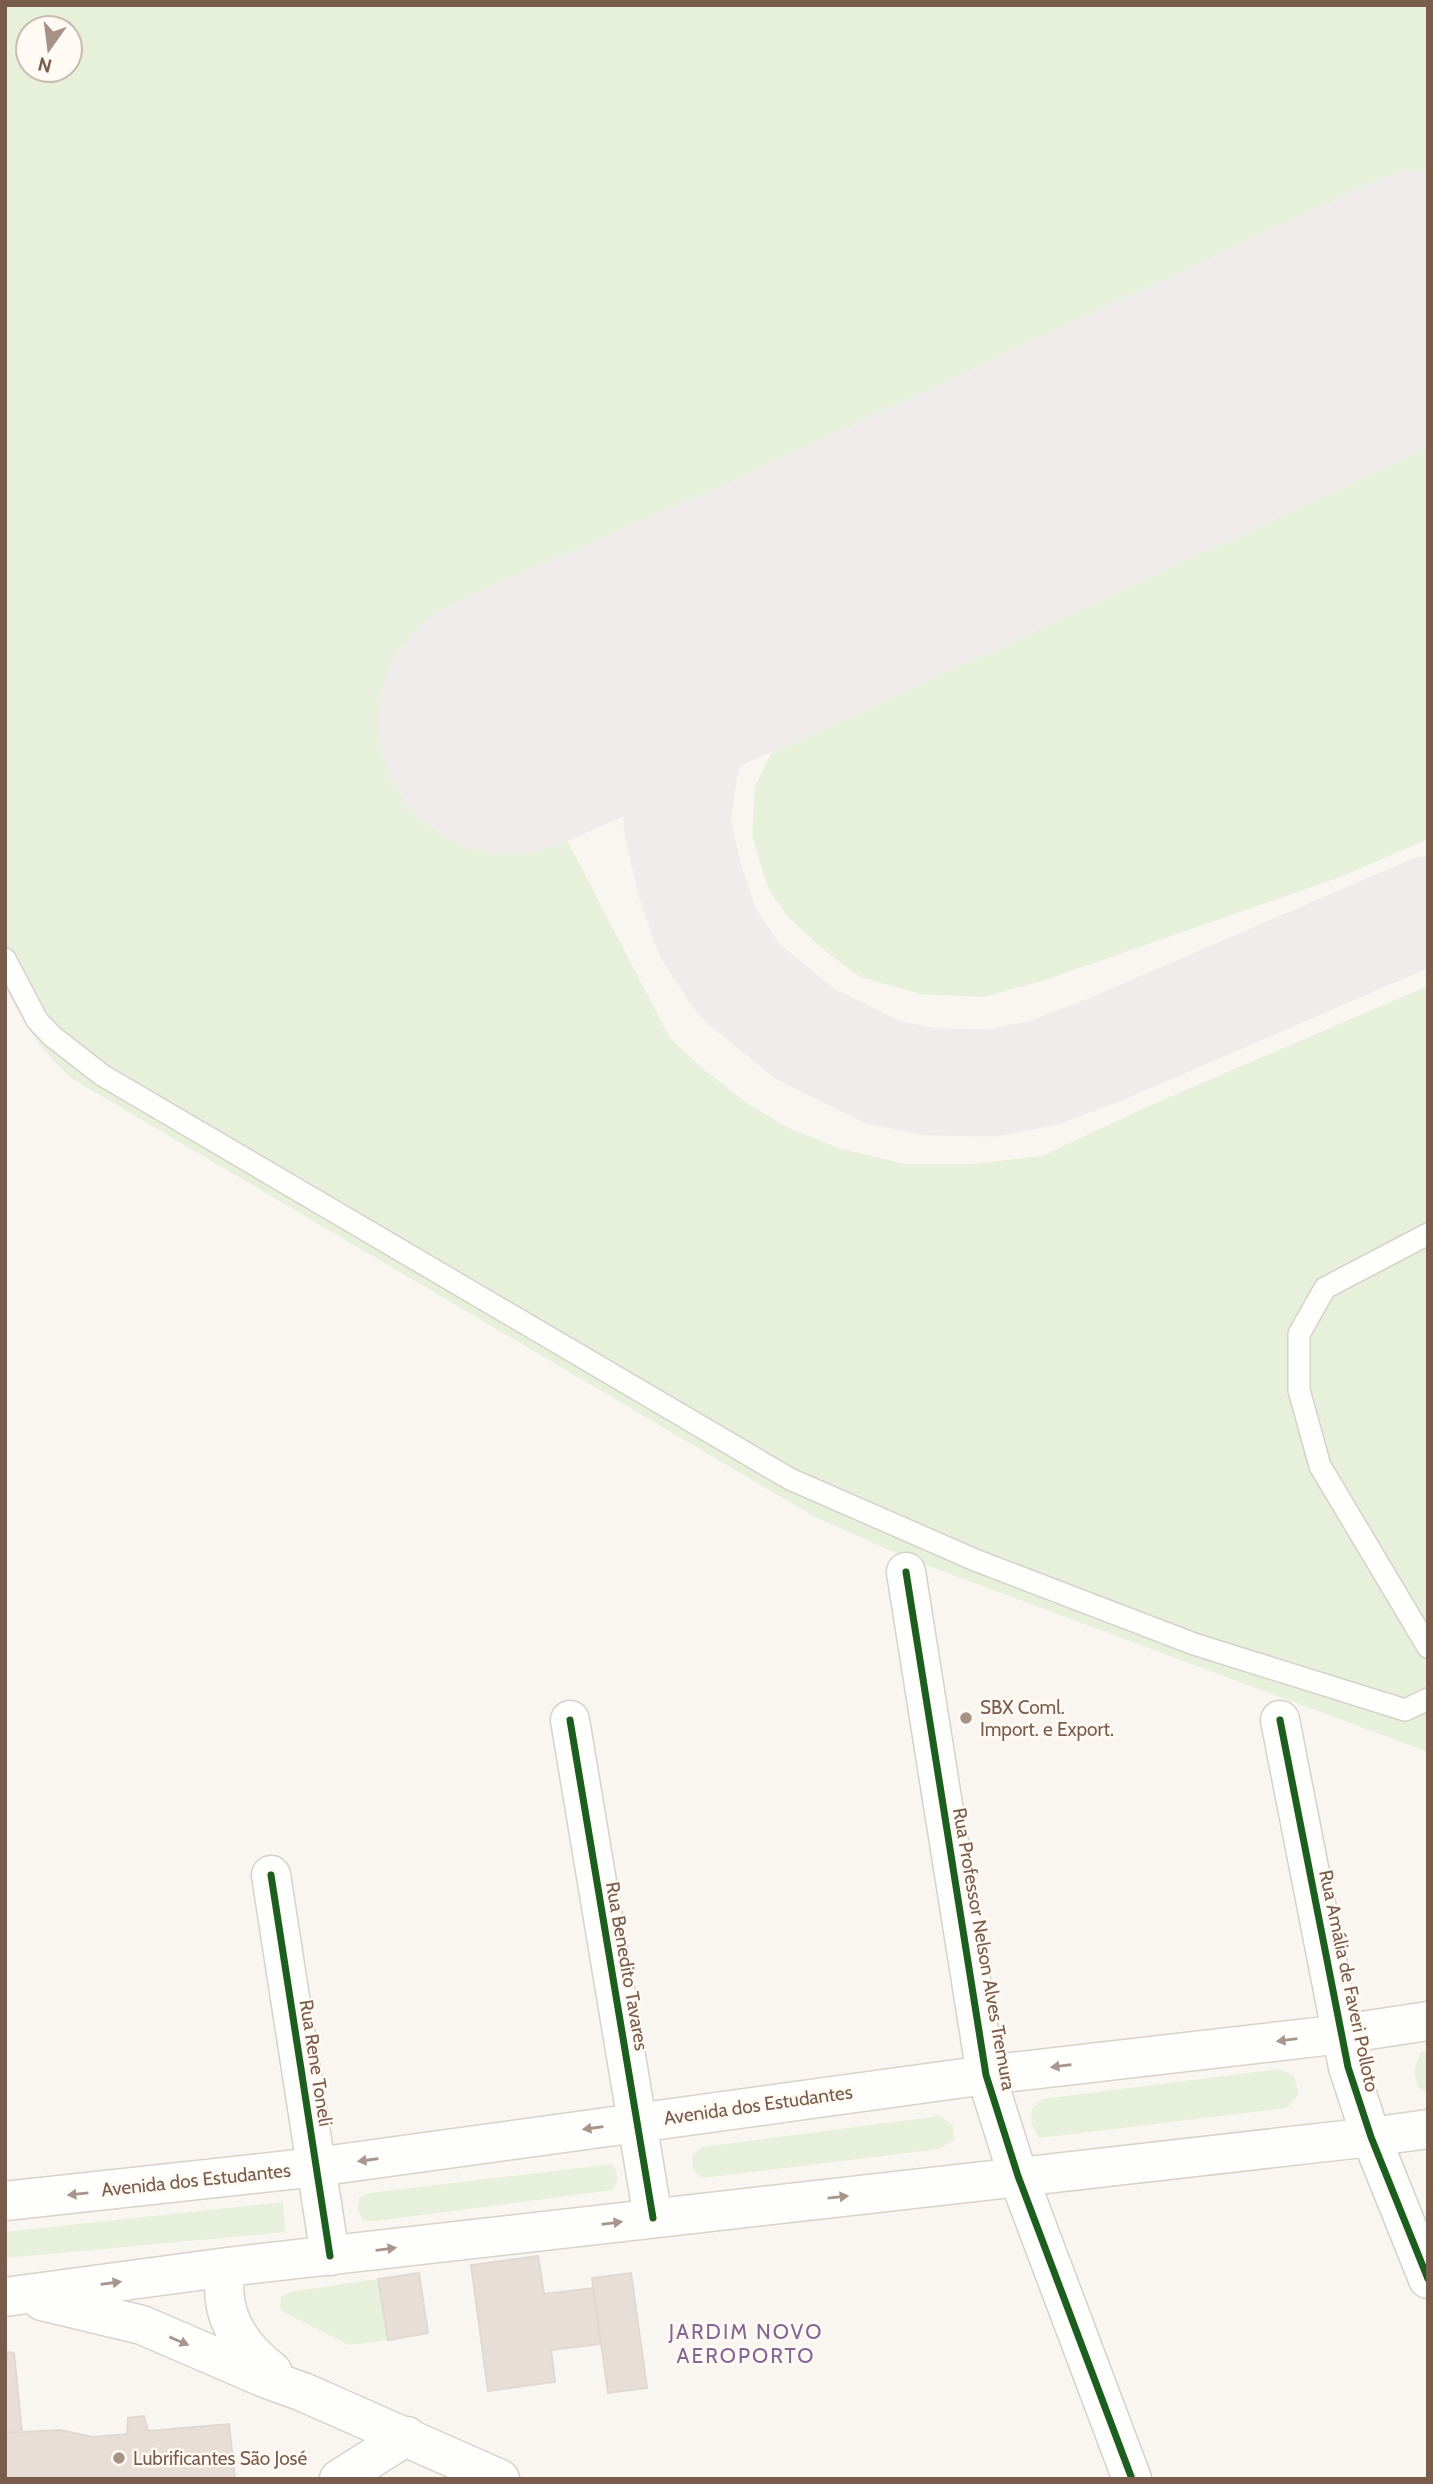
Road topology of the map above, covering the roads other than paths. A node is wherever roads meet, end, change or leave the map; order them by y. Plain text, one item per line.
1 (5, 959) edge
2 (1428, 1234) edge
3 (906, 1572) dead end
4 (1428, 1647) edge
5 (1428, 1699) edge
6 (570, 1720) dead end
7 (1280, 1720) dead end
8 (271, 1875) dead end
9 (1428, 2021) edge
10 (1342, 2034) junction
11 (986, 2074) junction
12 (637, 2122) junction
13 (1428, 2129) edge
14 (1371, 2137) junction
15 (316, 2167) junction
16 (1018, 2176) junction
17 (5, 2202) edge
18 (653, 2218) junction
19 (330, 2256) junction
20 (227, 2267) junction
21 (1428, 2279) edge
22 (12, 2296) edge
23 (303, 2392) junction
24 (407, 2436) junction
25 (339, 2479) edge
26 (500, 2479) edge
27 (1132, 2479) edge

1 - 5 lane
2 - 4 lane
3 - 11 main road, Rua Professor Nelson Alves Tremura
6 - 12 main road, Rua Benedito Tavares
7 - 10 main road, Rua Amália de Faveri Polloto
8 - 15 main road, Rua Rene Toneli
9 - 10 main road, Avenida dos Estudantes
10 -> 11 main road, Avenida dos Estudantes
10 - 14 main road, Rua Amália de Faveri Polloto
11 - 12 main road, Avenida dos Estudantes
11 - 16 main road, Rua Professor Nelson Alves Tremura
12 -> 15 main road, Avenida dos Estudantes
12 - 18 main road, Rua Benedito Tavares
13 - 14 main road
14 - 16 main road
14 - 21 main road, Rua Amália de Faveri Polloto
15 -> 17 main road, Avenida dos Estudantes
15 - 19 main road, Rua Rene Toneli
18 -> 16 main road
16 - 27 main road, Rua Professor Nelson Alves Tremura
19 -> 18 main road
19 - 20 main road
22 -> 20 main road
20 - 23 main road
22 -> 23 main road
23 - 24 main road
24 - 25 main road
24 - 26 main road

